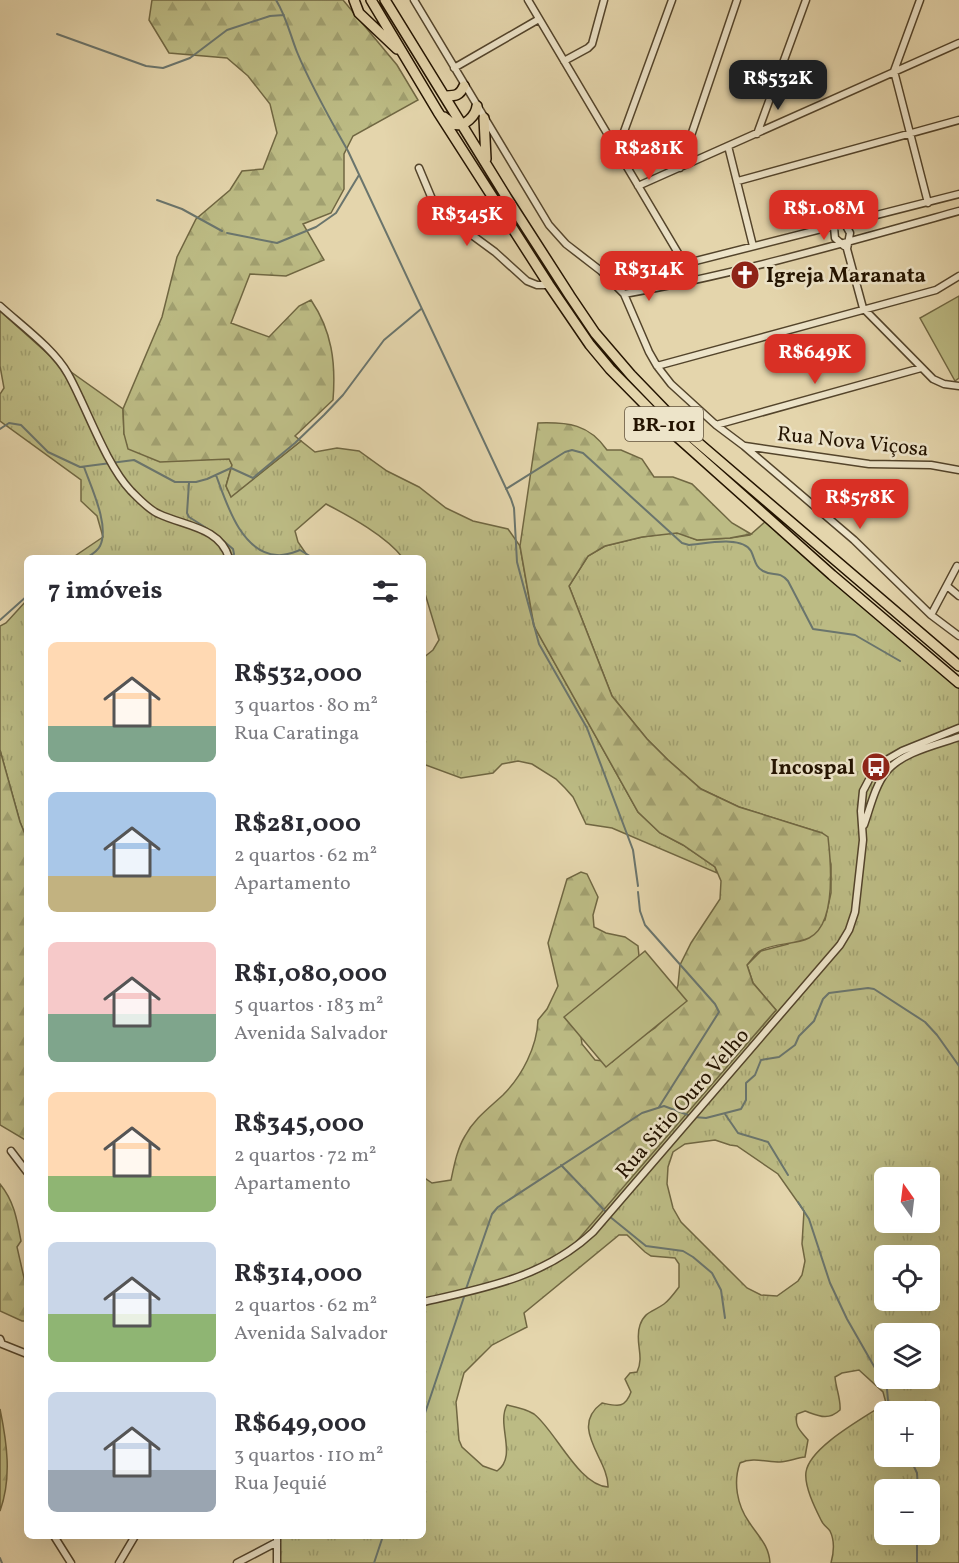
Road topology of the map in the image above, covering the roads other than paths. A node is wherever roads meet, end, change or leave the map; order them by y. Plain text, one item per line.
1 (354, 0) edge
2 (371, 0) edge
3 (384, 0) edge
4 (414, 0) edge
5 (528, 0) edge
6 (604, 0) edge
7 (672, 0) edge
8 (737, 0) edge
9 (806, 0) edge
10 (920, 0) edge
11 (539, 19) junction
12 (959, 43) edge
13 (407, 59) junction
14 (564, 61) junction
15 (454, 68) junction
16 (894, 71) junction
17 (464, 86) junction
18 (446, 96) junction
19 (477, 106) junction
20 (438, 112) junction
21 (484, 118) junction
22 (959, 120) edge
23 (463, 123) junction
24 (909, 133) junction
25 (757, 134) junction
26 (728, 147) junction
27 (618, 148) junction
28 (486, 162) junction
29 (419, 168) dead end
30 (680, 168) junction
31 (738, 181) junction
32 (638, 186) junction
33 (959, 194) edge
34 (928, 203) junction
35 (959, 211) edge
36 (845, 224) junction
37 (834, 226) junction
38 (845, 245) junction
39 (753, 246) junction
40 (685, 264) junction
41 (959, 276) edge
42 (694, 280) junction
43 (613, 282) junction
44 (549, 285) junction
45 (624, 294) junction
46 (0, 306) edge
47 (863, 308) junction
48 (657, 366) junction
49 (921, 368) junction
50 (959, 386) edge
51 (716, 425) junction
52 (744, 446) junction
53 (959, 470) edge
54 (228, 555) edge
55 (957, 566) dead end
56 (947, 586) junction
57 (959, 596) edge
58 (932, 615) junction
59 (959, 636) edge
60 (959, 666) edge
61 (959, 683) edge
62 (959, 728) edge
63 (959, 737) edge
64 (863, 828) junction
65 (11, 1151) dead end
66 (24, 1169) edge
67 (426, 1301) edge
68 (0, 1339) edge
69 (24, 1353) edge
70 (56, 1539) edge
71 (133, 1539) edge
72 (277, 1539) edge
73 (71, 1563) edge
74 (119, 1563) edge
75 (237, 1563) edge
76 (277, 1563) edge

1 - 13 main road
2 - 13 main road, BR-101
3 - 18 main road, BR-101
4 - 15 street
5 - 11 street
6 - 14 street
7 - 27 street
8 - 30 street
9 - 25 street
10 - 16 street
11 - 14 street
11 - 15 street
12 - 16 street
13 - 20 main road, BR-101
14 - 27 street
15 - 17 street
16 - 24 street
16 - 25 street
17 - 18 main road
17 - 19 street
18 - 23 main road, BR-101
19 - 21 street
19 - 23 main road
20 - 23 main road
20 - 44 main road, BR-101
21 - 28 main road
21 - 43 street
22 - 24 street
23 - 28 main road, BR-101
24 - 31 street
24 - 34 street
25 - 26 street
26 - 30 street
26 - 31 street
27 - 32 street
28 - 60 main road, BR-101
29 - 44 street
30 - 32 street
31 - 39 street
32 - 40 street
33 - 34 street
34 - 36 street
35 - 38 street
36 - 37 street
36 - 38 street
37 - 38 street
37 - 39 street
38 - 42 street
38 - 47 street
39 - 40 street
40 - 42 street
40 - 43 street
41 - 47 street
42 - 45 street
43 - 45 street
44 - 61 main road, BR-101
45 - 48 street
46 - 54 street
47 - 48 street
47 - 49 street
48 - 51 street
49 - 50 street
49 - 51 street
51 - 52 street
52 - 53 street, Rua Nova Viçosa
52 - 58 street
55 - 56 street
56 - 57 street
56 - 58 street
58 - 59 street
62 - 64 street, Rua Sitio Ouro Velho
63 - 64 street, Rua Sitio Ouro Velho
64 - 67 street, Rua Sitio Ouro Velho
65 - 66 street
68 - 69 street
70 - 73 street
71 - 74 street
72 - 75 street
72 - 76 street

